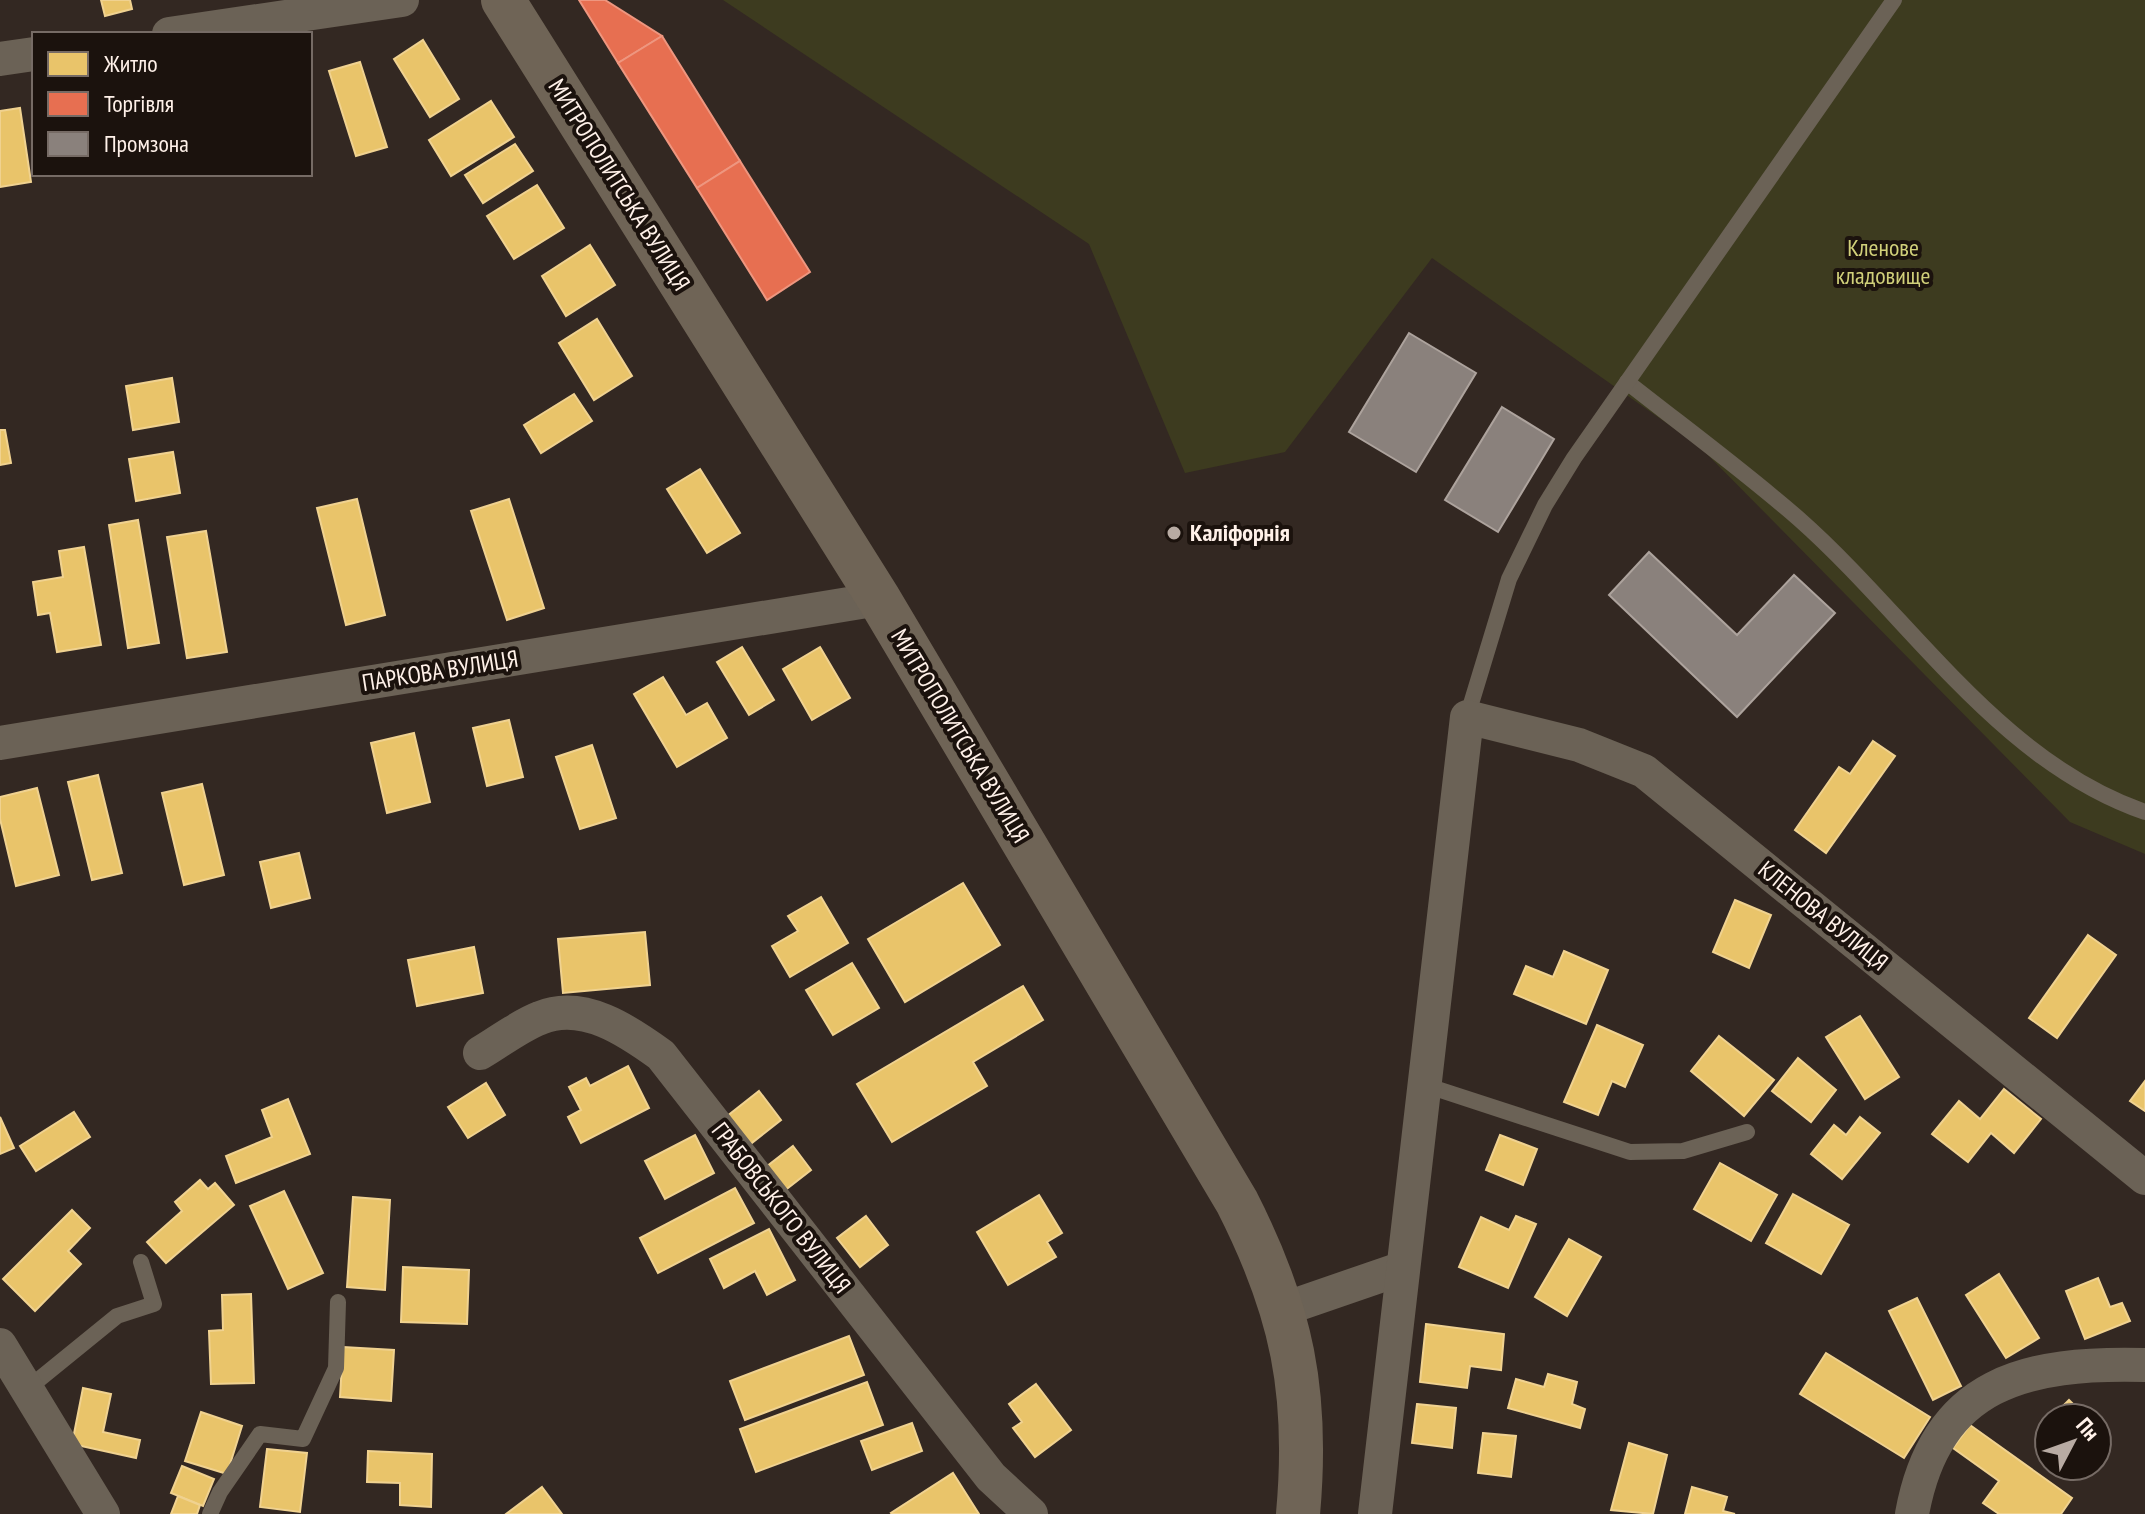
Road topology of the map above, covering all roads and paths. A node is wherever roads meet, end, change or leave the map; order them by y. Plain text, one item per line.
1 (402, 0) edge
2 (503, 0) edge
3 (1894, 0) edge
4 (183, 32) edge
5 (32, 54) edge
6 (0, 59) edge
7 (1627, 382) junction
8 (879, 599) junction
9 (1467, 717) junction
10 (0, 743) edge
11 (2145, 812) edge
12 (480, 1053) dead end
13 (1425, 1085) junction
14 (1747, 1132) dead end
15 (2145, 1178) edge
16 (141, 1262) dead end
17 (1403, 1268) junction
18 (338, 1302) dead end
19 (1284, 1309) junction
20 (0, 1345) edge
21 (2145, 1365) edge
22 (26, 1390) junction
23 (103, 1514) edge
24 (210, 1514) edge
25 (1031, 1514) edge
26 (1298, 1514) edge
27 (1375, 1514) edge
28 (1912, 1514) edge

1 - 4 street
2 - 8 main road, МИТРОПОЛИТСЬКА ВУЛИЦЯ
3 - 7 lane
5 - 6 street
7 - 9 lane
7 - 11 lane
8 - 10 street, ПАРКОВА ВУЛИЦЯ
8 - 19 main road, МИТРОПОЛИТСЬКА ВУЛИЦЯ
9 - 13 street
9 - 15 street, КЛЕНОВА ВУЛИЦЯ
12 - 25 street, ГРАБОВСЬКОГО ВУЛИЦЯ
13 - 14 lane
13 - 17 street
16 - 22 lane
17 - 19 street
17 - 27 street
18 - 24 lane
19 - 26 main road, МИТРОПОЛИТСЬКА ВУЛИЦЯ
20 - 22 street
21 - 28 street
22 - 23 street

